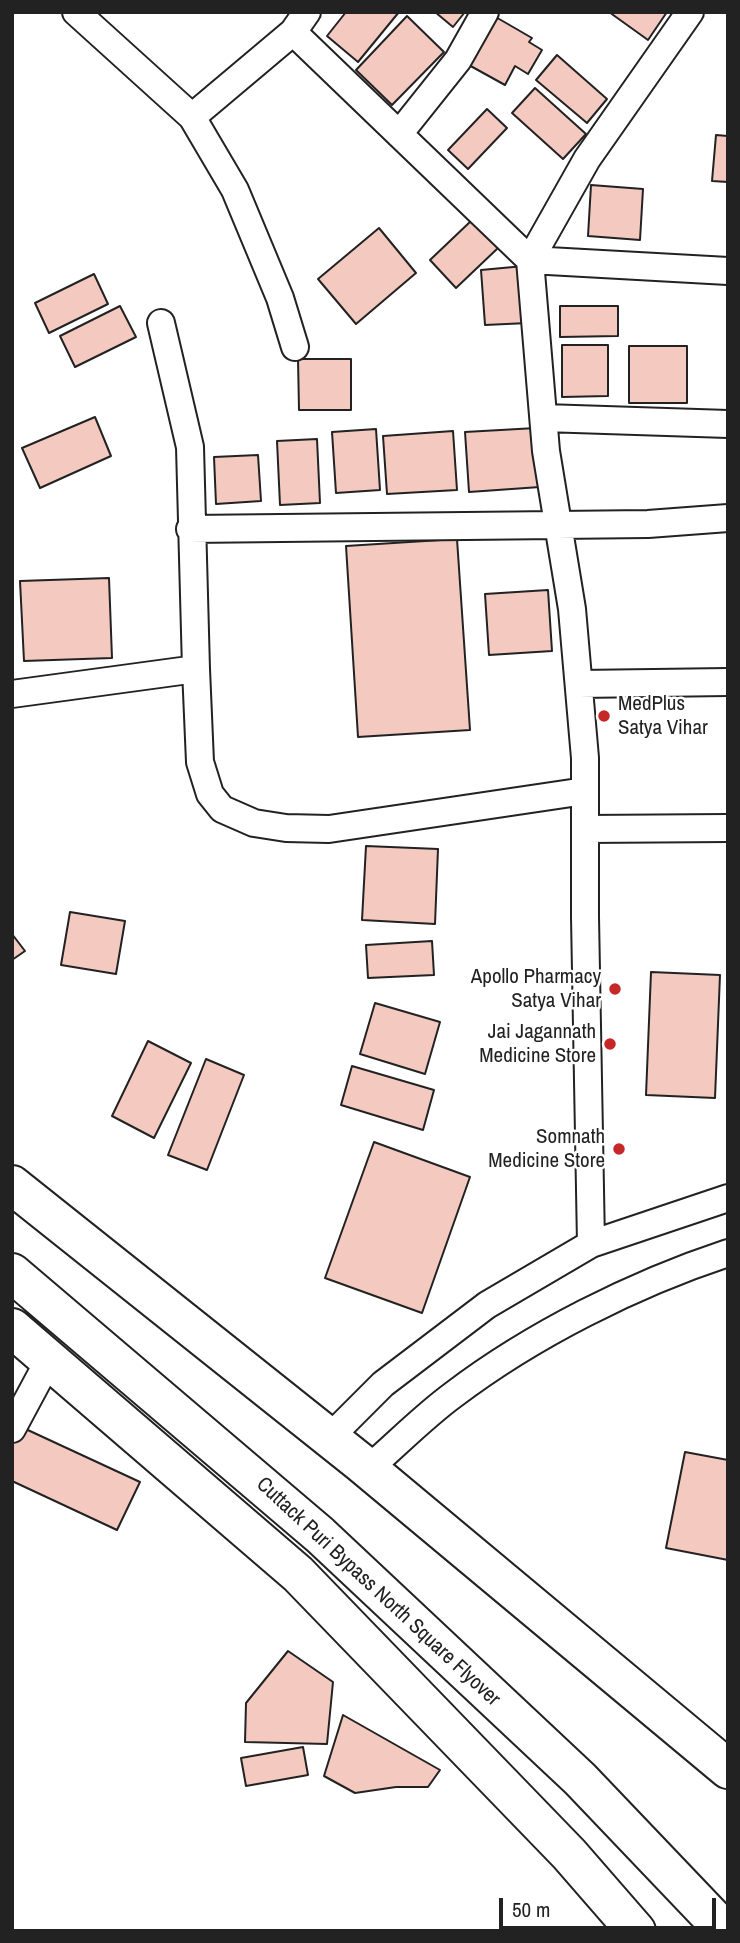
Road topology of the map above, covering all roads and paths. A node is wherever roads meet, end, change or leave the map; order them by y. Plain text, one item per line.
1 (76, 12) edge
2 (485, 12) edge
3 (690, 12) edge
4 (300, 22) edge
5 (192, 117) junction
6 (399, 134) junction
7 (530, 260) junction
8 (728, 271) edge
9 (161, 323) dead end
10 (295, 346) dead end
11 (544, 418) junction
12 (728, 424) edge
13 (728, 518) edge
14 (559, 526) junction
15 (190, 529) junction
16 (196, 669) junction
17 (728, 682) edge
18 (579, 684) junction
19 (12, 694) edge
20 (585, 791) junction
21 (728, 828) edge
22 (585, 829) junction
23 (12, 1185) edge
24 (728, 1198) edge
25 (591, 1244) junction
26 (728, 1253) edge
27 (12, 1273) edge
28 (12, 1328) edge
29 (49, 1360) junction
30 (12, 1429) edge
31 (349, 1454) junction
32 (728, 1769) edge
33 (604, 1913) edge
34 (636, 1931) edge
35 (725, 1931) edge

1 - 5 street
2 - 6 street
3 - 7 street
4 - 5 street
4 - 6 street
5 - 10 street
6 - 7 street
7 - 8 street
7 - 11 street
9 - 15 street
11 - 12 street
11 - 14 street
13 - 14 street
14 - 15 street
14 - 18 street
15 - 16 street
16 - 19 street
16 - 20 street
17 - 18 street
18 - 20 street
20 - 22 street
21 - 22 street
22 - 25 street
23 - 31 highway
24 - 25 street
25 - 31 street
26 - 31 street
27 - 35 highway, Cuttack Puri Bypass North Square Flyover
28 - 29 highway
29 - 30 street
29 - 33 highway
31 - 32 highway
33 - 34 highway

